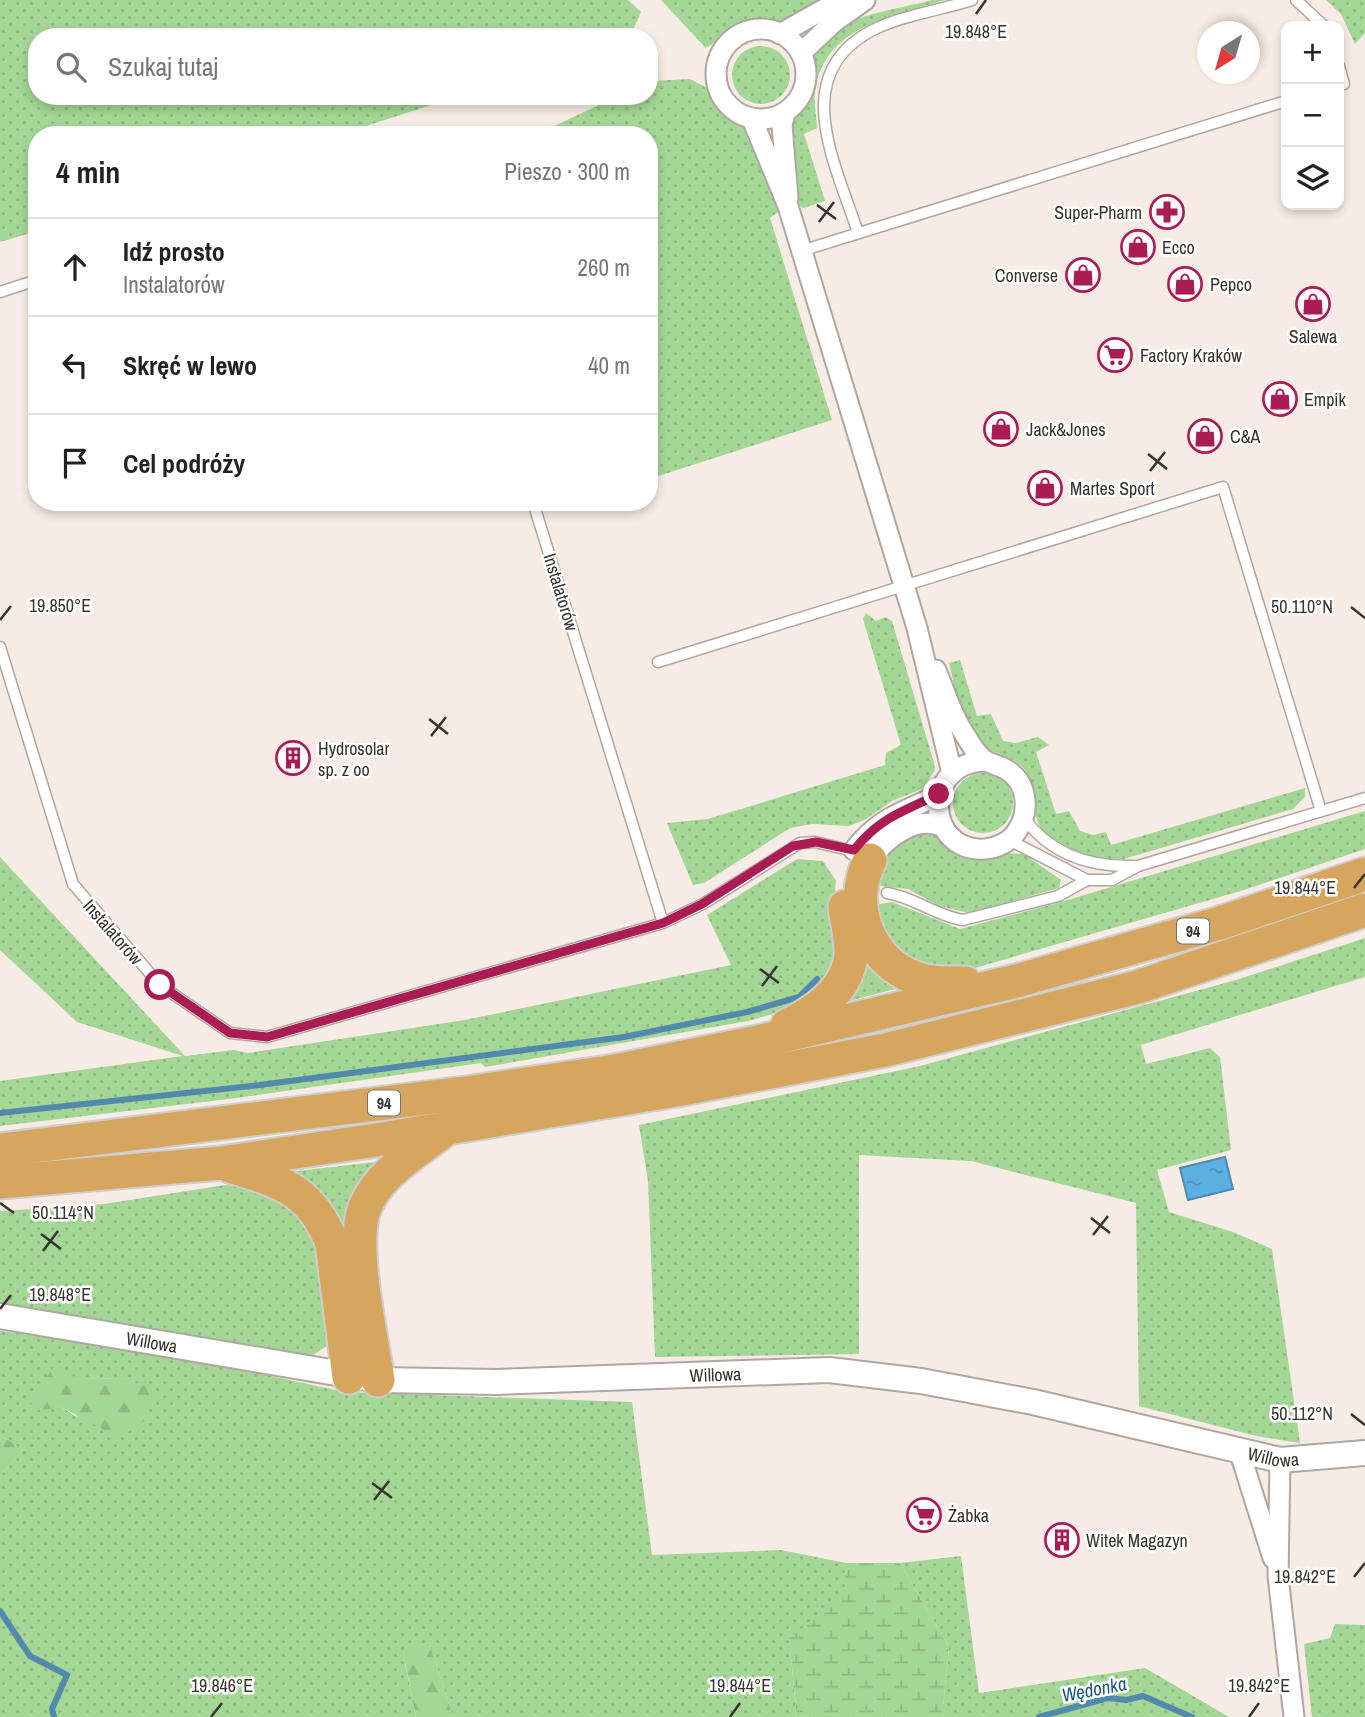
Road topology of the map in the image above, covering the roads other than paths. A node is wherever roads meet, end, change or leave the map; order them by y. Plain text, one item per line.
1 (855, 0) edge
2 (865, 0) edge
3 (972, 0) edge
4 (1296, 0) edge
5 (1319, 21) edge
6 (780, 34) junction
7 (801, 53) junction
8 (1281, 104) edge
9 (785, 113) junction
10 (752, 119) junction
11 (788, 206) junction
12 (858, 233) junction
13 (801, 251) junction
14 (28, 283) edge
15 (0, 292) edge
16 (536, 511) edge
17 (904, 586) junction
18 (916, 628) junction
19 (0, 647) edge
20 (658, 662) dead end
21 (985, 761) junction
22 (952, 773) junction
23 (939, 794) junction
24 (1365, 798) edge
25 (1321, 811) junction
26 (1024, 818) junction
27 (943, 827) junction
28 (1009, 840) junction
29 (862, 855) junction
30 (1138, 866) junction
31 (1365, 874) edge
32 (1087, 880) junction
33 (887, 893) dead end
34 (1365, 910) edge
35 (663, 923) junction
36 (1020, 980) junction
37 (753, 1043) junction
38 (447, 1129) junction
39 (0, 1150) edge
40 (221, 1163) junction
41 (0, 1182) edge
42 (0, 1316) edge
43 (363, 1379) junction
44 (1240, 1453) junction
45 (1365, 1453) edge
46 (1280, 1460) junction
47 (1278, 1576) junction
48 (1294, 1717) edge

1 - 6 street
2 - 7 street
3 - 12 lane
4 - 5 lane
6 - 7 street
6 - 10 street
7 - 9 street
8 - 12 lane
9 - 10 street
9 - 11 street
10 - 11 street
11 - 13 street
12 - 13 lane
13 - 17 street
14 - 15 lane
16 - 35 lane, Instalatorów
17 - 18 street
17 - 20 lane
17 - 25 lane
18 - 21 street
18 - 22 street
19 - 35 lane, Instalatorów
21 - 22 street
21 - 26 street
22 - 23 street
23 - 27 street
23 - 29 street
24 - 25 lane
25 - 30 lane
26 - 28 street
26 - 30 lane
27 - 28 street
27 - 29 street
28 - 32 lane
29 - 35 lane, Instalatorów
29 - 36 highway
29 - 37 highway
30 - 32 lane
31 - 36 highway, 94
32 - 33 lane
34 - 38 highway, 94
36 - 37 highway, 94
37 - 39 highway, 94
38 - 40 highway, 94
38 - 43 highway
40 - 41 highway, 94
40 - 43 highway
42 - 43 street, Willowa
43 - 44 street, Willowa
44 - 46 street, Willowa
44 - 47 street
45 - 46 street, Willowa
46 - 47 street
47 - 48 street

